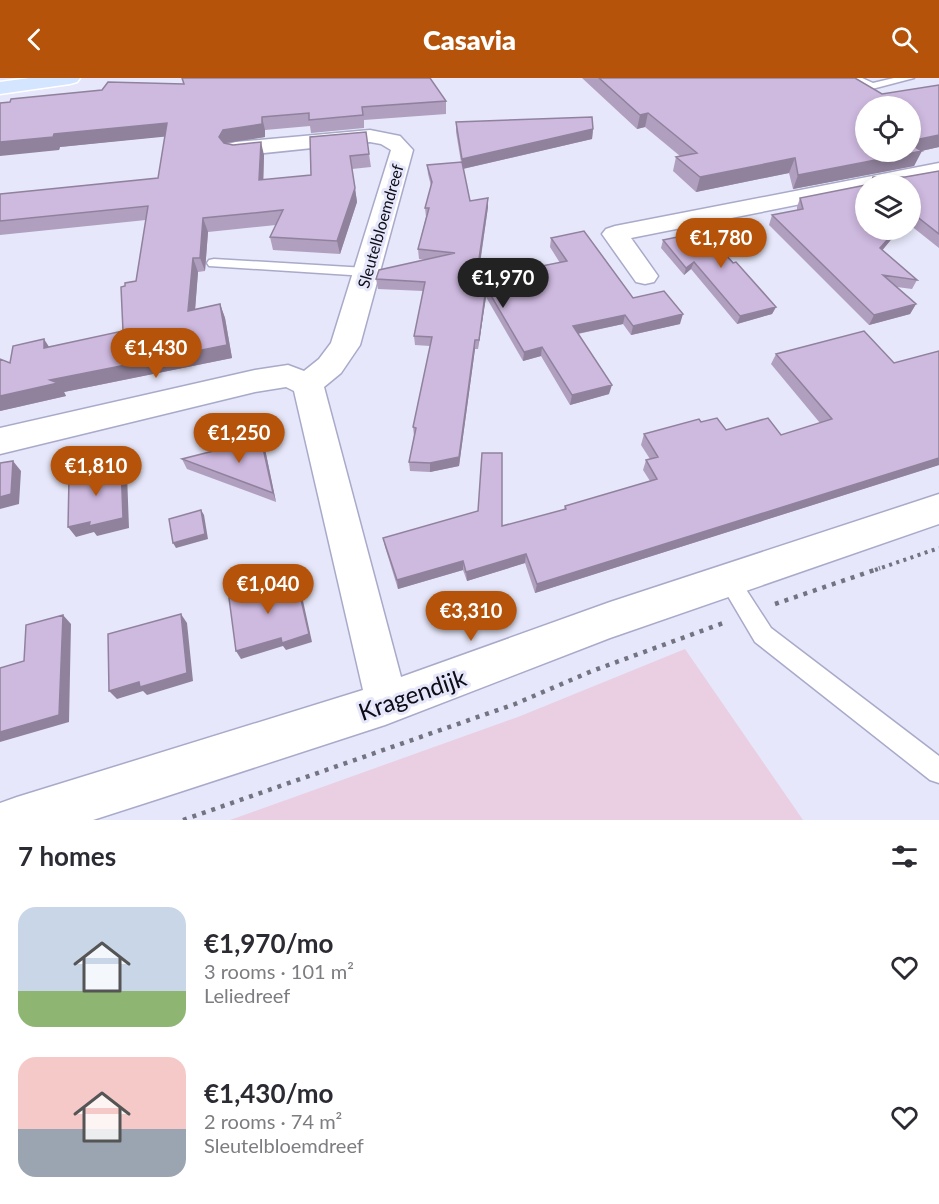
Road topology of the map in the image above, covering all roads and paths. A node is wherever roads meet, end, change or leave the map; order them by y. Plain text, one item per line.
1 (70, 78) edge
2 (853, 78) edge
3 (906, 78) edge
4 (0, 88) edge
5 (236, 149) edge
6 (939, 170) edge
7 (214, 263) dead end
8 (366, 272) junction
9 (645, 276) dead end
10 (308, 384) junction
11 (0, 441) edge
12 (939, 509) edge
13 (939, 548) edge
14 (739, 597) junction
15 (387, 703) junction
16 (939, 771) edge
17 (17, 820) edge
18 (183, 820) edge

1 - 4 main road
2 - 3 lane
5 - 8 street, Sleutelbloemdreef
6 - 9 street
7 - 8 lane
8 - 10 street, Sleutelbloemdreef
10 - 11 street
10 - 15 street
12 - 14 street, Kragendijk
13 - 14 path
14 - 15 street, Kragendijk
14 - 16 lane
14 - 18 path
15 - 17 street, Kragendijk

